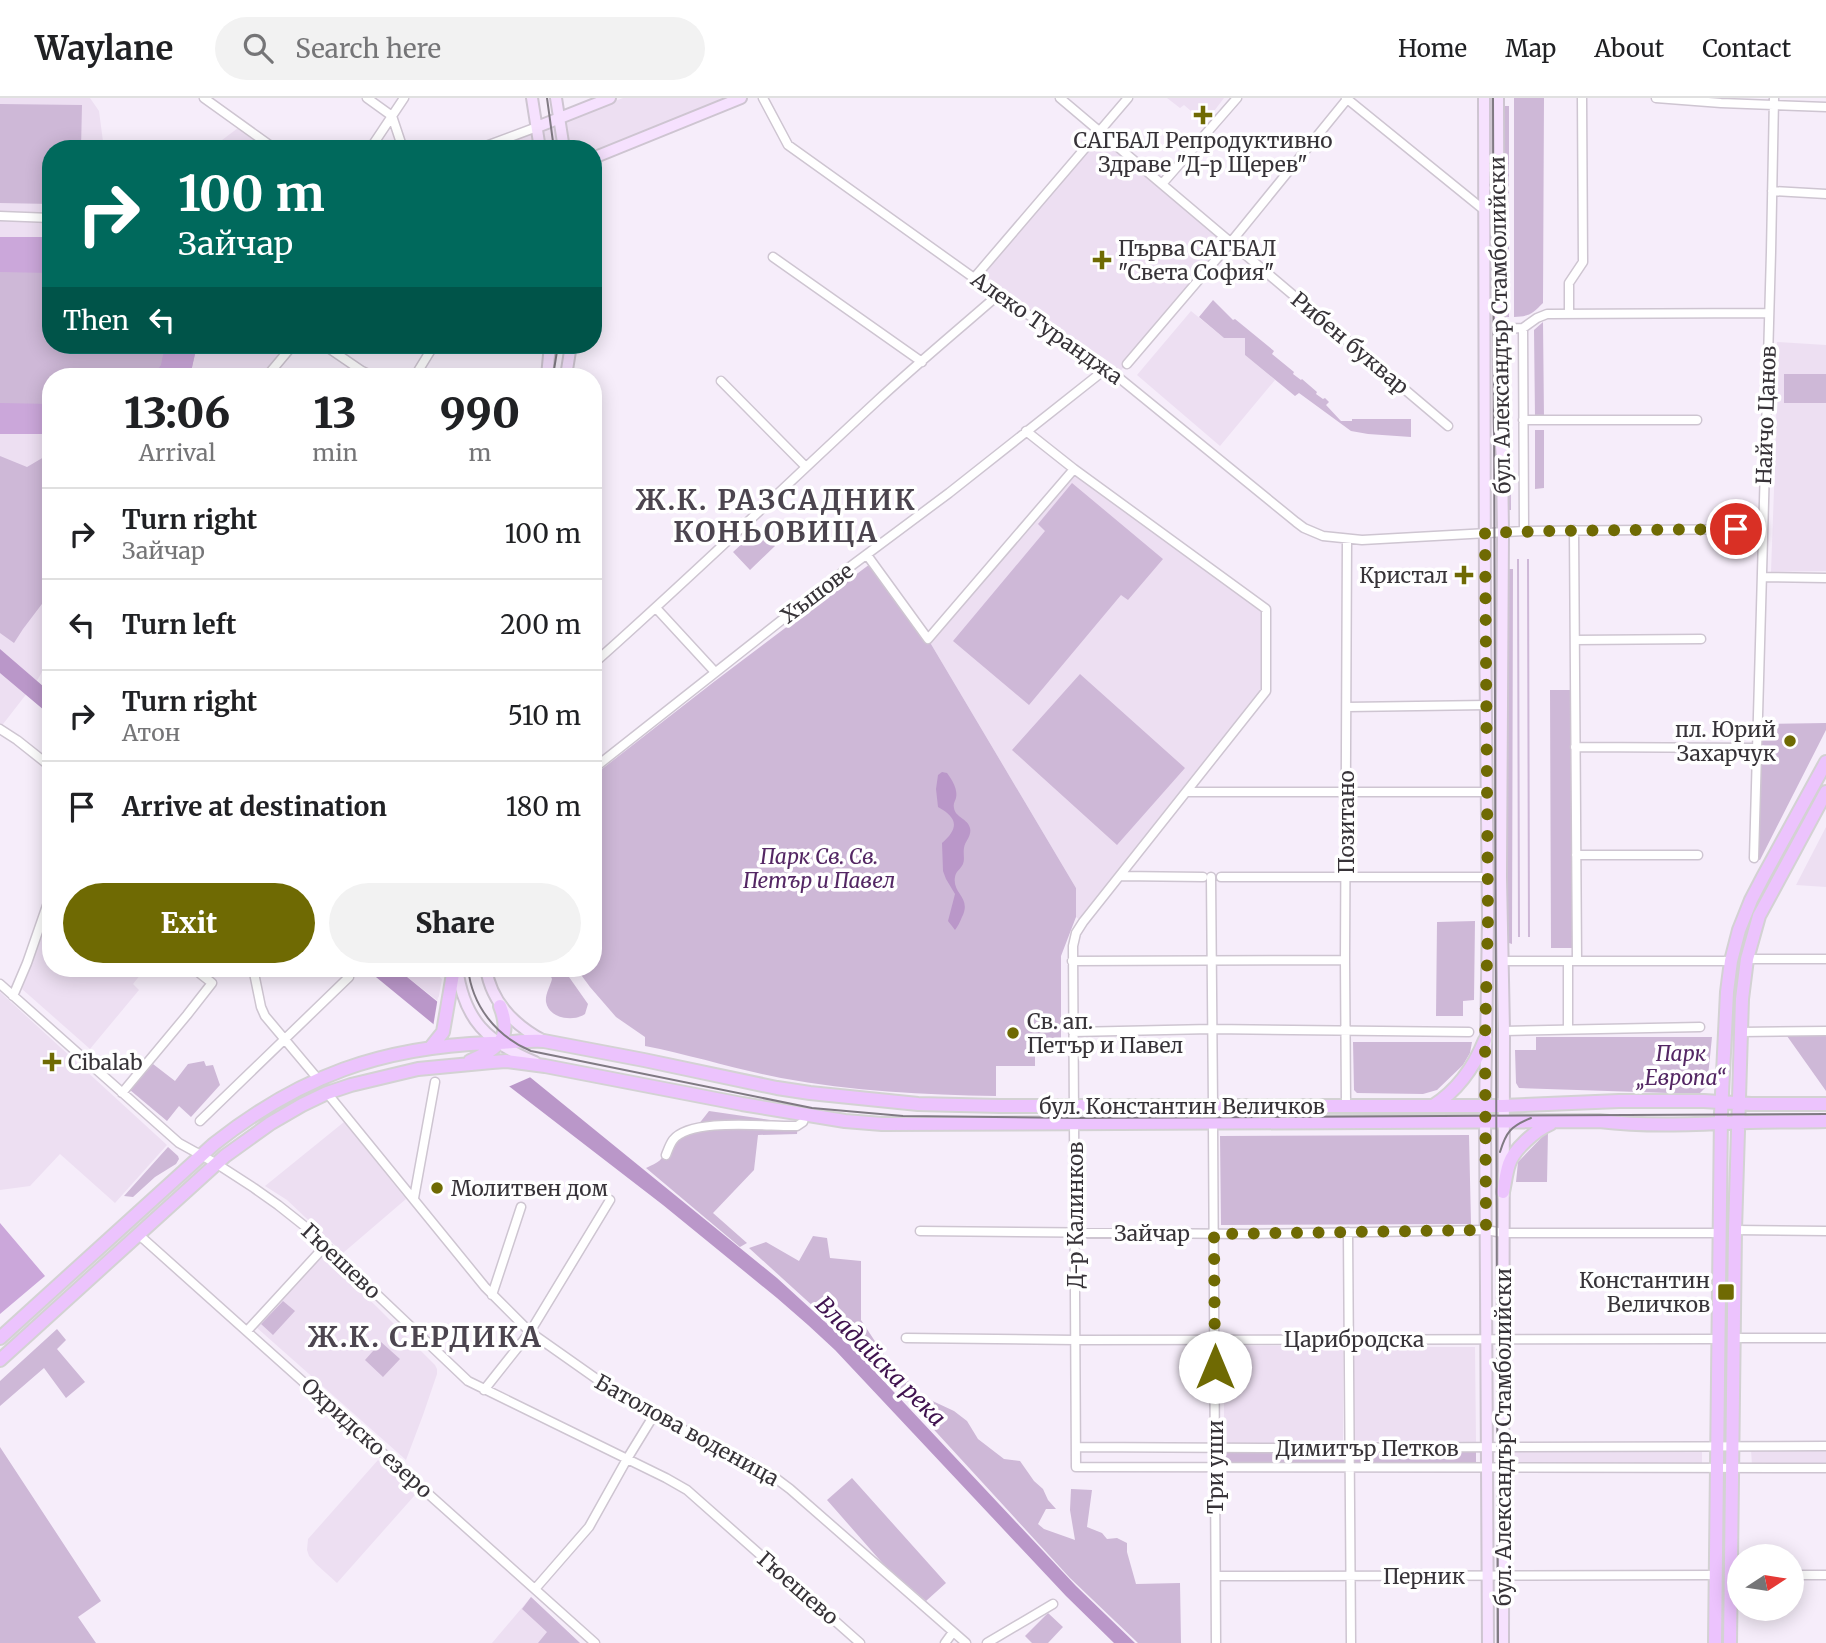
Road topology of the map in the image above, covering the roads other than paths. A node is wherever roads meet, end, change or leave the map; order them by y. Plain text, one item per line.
1 (204, 98) edge
2 (367, 98) edge
3 (404, 98) edge
4 (532, 98) edge
5 (556, 98) edge
6 (610, 98) edge
7 (741, 98) edge
8 (763, 98) edge
9 (1060, 98) edge
10 (1128, 98) edge
11 (1237, 98) edge
12 (1347, 98) edge
13 (1485, 98) edge
14 (1498, 98) edge
15 (1582, 98) edge
16 (1656, 98) edge
17 (1773, 102) edge
18 (1826, 107) edge
19 (392, 116) junction
20 (560, 119) junction
21 (537, 127) junction
22 (1099, 131) junction
23 (262, 140) edge
24 (376, 140) edge
25 (400, 140) edge
26 (502, 140) edge
27 (539, 140) edge
28 (564, 140) edge
29 (602, 154) edge
30 (1162, 184) junction
31 (1772, 191) junction
32 (1826, 194) edge
33 (1484, 210) junction
34 (0, 216) edge
35 (42, 218) edge
36 (1231, 242) junction
37 (773, 257) dead end
38 (974, 278) junction
39 (998, 295) junction
40 (1769, 313) junction
41 (1569, 314) junction
42 (1523, 328) junction
43 (1499, 330) junction
44 (285, 354) edge
45 (338, 354) edge
46 (922, 362) junction
47 (1127, 364) dead end
48 (274, 368) edge
49 (359, 368) edge
50 (1107, 368) junction
51 (721, 381) dead end
52 (1697, 420) dead end
53 (1523, 421) junction
54 (1448, 426) dead end
55 (1026, 431) junction
56 (806, 467) junction
57 (1074, 468) junction
58 (1574, 530) junction
59 (1763, 530) junction
60 (1524, 531) junction
61 (1485, 533) junction
62 (1503, 533) junction
63 (1347, 539) junction
64 (867, 555) junction
65 (1762, 577) junction
66 (1826, 578) edge
67 (656, 608) junction
68 (1575, 639) junction
69 (1701, 639) dead end
70 (602, 656) edge
71 (715, 672) junction
72 (1487, 705) junction
73 (1347, 707) junction
74 (1, 733) edge
75 (1576, 747) junction
76 (1757, 748) junction
77 (42, 760) edge
78 (602, 762) edge
79 (1826, 762) edge
80 (1187, 792) junction
81 (1347, 792) junction
82 (1487, 792) junction
83 (1826, 792) edge
84 (1576, 855) junction
85 (1698, 855) dead end
86 (1754, 858) dead end
87 (1120, 876) junction
88 (1221, 877) dead end
89 (1346, 877) junction
90 (1488, 877) junction
91 (42, 920) edge
92 (1747, 959) junction
93 (1826, 959) edge
94 (1345, 960) junction
95 (1072, 961) junction
96 (1212, 961) junction
97 (1502, 961) junction
98 (1572, 961) junction
99 (1731, 961) junction
100 (204, 977) edge
101 (255, 977) edge
102 (349, 977) dead end
103 (453, 977) edge
104 (458, 977) edge
105 (488, 977) edge
106 (0, 984) edge
107 (13, 996) junction
108 (500, 1006) junction
109 (1700, 1027) dead end
110 (1568, 1028) junction
111 (1211, 1029) junction
112 (1346, 1031) junction
113 (1504, 1031) junction
114 (1826, 1031) edge
115 (1073, 1032) junction
116 (1469, 1032) dead end
117 (1741, 1032) junction
118 (1485, 1040) junction
119 (285, 1041) junction
120 (544, 1041) junction
121 (499, 1043) junction
122 (431, 1047) junction
123 (460, 1064) junction
124 (545, 1066) junction
125 (318, 1079) junction
126 (435, 1082) dead end
127 (122, 1093) junction
128 (327, 1093) junction
129 (1722, 1102) junction
130 (1739, 1103) junction
131 (1826, 1104) edge
132 (1346, 1105) junction
133 (1074, 1106) junction
134 (1213, 1106) junction
135 (1433, 1106) junction
136 (1485, 1106) junction
137 (1503, 1106) junction
138 (805, 1115) junction
139 (200, 1121) dead end
140 (1826, 1121) edge
141 (1485, 1122) junction
142 (1503, 1122) junction
143 (1555, 1122) junction
144 (1738, 1123) junction
145 (1074, 1124) junction
146 (1213, 1124) junction
147 (1721, 1124) junction
148 (666, 1155) dead end
149 (202, 1156) junction
150 (217, 1164) junction
151 (1503, 1192) junction
152 (414, 1198) junction
153 (610, 1200) dead end
154 (521, 1207) dead end
155 (1486, 1230) junction
156 (1735, 1230) junction
157 (920, 1231) dead end
158 (1826, 1231) edge
159 (1348, 1232) junction
160 (1074, 1233) junction
161 (1503, 1233) junction
162 (1719, 1233) junction
163 (138, 1234) junction
164 (1214, 1234) junction
165 (326, 1245) junction
166 (492, 1295) junction
167 (247, 1331) junction
168 (530, 1332) junction
169 (0, 1338) edge
170 (906, 1338) dead end
171 (1734, 1338) junction
172 (1826, 1338) edge
173 (1349, 1339) junction
174 (1487, 1339) junction
175 (1503, 1339) junction
176 (1718, 1339) junction
177 (1075, 1340) junction
178 (1215, 1340) junction
179 (0, 1360) edge
180 (484, 1390) junction
181 (654, 1415) junction
182 (1717, 1446) junction
183 (1733, 1446) junction
184 (1826, 1446) edge
185 (1076, 1447) junction
186 (1487, 1447) junction
187 (1503, 1447) junction
188 (1215, 1448) junction
189 (1350, 1448) junction
190 (626, 1459) junction
191 (1076, 1467) joint
192 (1717, 1467) junction
193 (1733, 1467) junction
194 (1350, 1468) junction
195 (1488, 1468) junction
196 (1503, 1468) junction
197 (1826, 1468) edge
198 (1215, 1469) junction
199 (1734, 1544) edge
200 (1503, 1575) junction
201 (1716, 1575) junction
202 (1804, 1575) edge
203 (1826, 1575) edge
204 (1216, 1576) junction
205 (1351, 1576) junction
206 (1488, 1576) junction
207 (535, 1589) junction
208 (1053, 1604) dead end
209 (1732, 1621) edge
210 (953, 1632) junction
211 (595, 1643) edge
212 (860, 1643) edge
213 (945, 1643) edge
214 (966, 1643) edge
215 (987, 1643) edge
216 (1216, 1643) edge
217 (1351, 1643) edge
218 (1488, 1643) edge
219 (1503, 1643) edge
220 (1714, 1643) edge
221 (1730, 1643) edge

1 - 23 street
2 - 19 street
3 - 19 street
4 - 21 street
5 - 20 street
6 - 20 street
7 - 29 street
8 - 38 street, Алеко Туранджа
9 - 22 street, Рибен буквар
10 - 22 street
11 - 30 street
12 - 33 street
12 - 36 street
13 - 33 street, бул. Александър Стамболийски
14 - 43 street, бул. Александър Стамболийски
15 - 41 street
16 - 17 street
17 - 18 street
17 - 31 street, Найчо Цанов
19 - 24 street
19 - 25 street
20 - 21 street
20 - 28 street
21 - 26 street
21 - 27 street
22 - 30 street, Рибен буквар
22 - 38 street
30 - 36 street, Рибен буквар
31 - 32 street
31 - 40 street, Найчо Цанов
33 - 61 street, бул. Александър Стамболийски
34 - 35 street
36 - 47 street
36 - 54 street, Рибен буквар
37 - 46 street
38 - 39 street, Алеко Туранджа
39 - 46 street
39 - 50 street, Алеко Туранджа
40 - 41 street
40 - 59 street, Найчо Цанов
41 - 42 street
42 - 43 street
42 - 53 street
43 - 62 street, бул. Александър Стамболийски
44 - 48 street
45 - 49 street
46 - 56 street
50 - 55 street, Хъшове
50 - 63 street, Алеко Туранджа
51 - 56 street
52 - 53 street
53 - 60 street
55 - 57 street
55 - 64 street, Хъшове
56 - 67 street
57 - 64 street
57 - 80 street
58 - 59 street, Алеко Туранджа
58 - 60 street, Алеко Туранджа
58 - 68 street
59 - 65 street, Найчо Цанов
60 - 62 street, Алеко Туранджа
61 - 62 street, Алеко Туранджа
61 - 63 street, Алеко Туранджа
61 - 72 street, бул. Александър Стамболийски
62 - 97 street, бул. Александър Стамболийски
63 - 73 street, Позитано
64 - 71 street, Хъшове
65 - 66 street
65 - 76 street, Найчо Цанов
67 - 70 street
67 - 71 street
68 - 69 street
68 - 75 street
71 - 78 street, Хъшове
72 - 73 street
72 - 82 street, бул. Александър Стамболийски
73 - 81 street, Позитано
74 - 77 street
75 - 76 street
75 - 84 street
76 - 86 street, Найчо Цанов
79 - 99 main road
80 - 81 street
80 - 87 street
81 - 82 street
81 - 89 street, Позитано
82 - 90 street, бул. Александър Стамболийски
83 - 92 main road
84 - 85 street
84 - 98 street
87 - 95 street, Д-р Калинков
87 - 96 street
88 - 89 street
89 - 90 street
89 - 94 street, Позитано
90 - 118 street, бул. Александър Стамболийски
91 - 107 street
92 - 93 street
92 - 117 main road
94 - 96 street
94 - 112 street, Позитано
95 - 96 street
95 - 115 street, Д-р Калинков
96 - 111 street
97 - 98 street
97 - 113 street, бул. Александър Стамболийски
98 - 99 street
98 - 110 street
99 - 129 main road
100 - 127 street
101 - 119 street
102 - 119 street
103 - 122 main road
104 - 121 street
105 - 108 street
106 - 107 street, Гюешево
107 - 127 street, Гюешево
108 - 120 street
108 - 121 main road
109 - 110 street
110 - 113 street
111 - 112 street
111 - 115 street
111 - 134 street
112 - 116 street
112 - 132 street, Позитано
113 - 137 street, бул. Александър Стамболийски
114 - 117 street
115 - 133 street, Д-р Калинков
117 - 130 main road
118 - 135 main road
118 - 136 street, бул. Александър Стамболийски
119 - 125 street
119 - 139 street
120 - 121 main road, бул. Константин Величков
120 - 133 main road, бул. Константин Величков
121 - 122 main road, бул. Константин Величков
121 - 123 main road
121 - 124 street
122 - 125 main road, бул. Константин Величков
123 - 124 main road, бул. Константин Величков
123 - 128 main road
124 - 138 main road, бул. Константин Величков
125 - 149 main road, бул. Константин Величков
126 - 152 street
127 - 149 street, Гюешево
128 - 150 main road
128 - 152 street, Батолова воденица
129 - 130 main road, бул. Константин Величков
129 - 137 main road, бул. Константин Величков
129 - 147 main road
130 - 131 main road, бул. Константин Величков
130 - 144 main road
132 - 134 main road, бул. Константин Величков
132 - 135 main road, бул. Константин Величков
133 - 134 main road, бул. Константин Величков
133 - 145 street, Д-р Калинков
135 - 136 main road, бул. Константин Величков
136 - 137 main road, бул. Константин Величков
136 - 141 street, бул. Александър Стамболийски
137 - 142 street, бул. Александър Стамболийски
138 - 145 main road, бул. Константин Величков
138 - 148 street
140 - 144 main road, бул. Константин Величков
141 - 142 main road, бул. Константин Величков
141 - 146 main road, бул. Константин Величков
141 - 155 street, бул. Александър Стамболийски
142 - 143 main road, бул. Константин Величков
142 - 151 street, бул. Александър Стамболийски
143 - 147 main road, бул. Константин Величков
143 - 151 main road
144 - 147 main road, бул. Константин Величков
144 - 156 main road
145 - 146 main road, бул. Константин Величков
145 - 160 street, Д-р Калинков
146 - 164 street, Три уши
147 - 162 main road
149 - 150 street, Гюешево
149 - 169 main road, бул. Константин Величков
150 - 163 main road
150 - 165 street, Гюешево
151 - 161 street, бул. Александър Стамболийски
152 - 166 street, Батолова воденица
153 - 168 street
154 - 166 street
155 - 159 street, Зайчар
155 - 161 street, Зайчар
155 - 174 street, бул. Александър Стамболийски
156 - 158 street
156 - 171 main road
157 - 160 street, Зайчар
159 - 164 street, Зайчар
159 - 173 street
160 - 164 street, Зайчар
160 - 177 street, Д-р Калинков
161 - 162 street, Зайчар
161 - 175 street, бул. Александър Стамболийски
162 - 176 main road
163 - 167 street, Охридско езеро
163 - 179 main road
164 - 178 street, Три уши
165 - 167 street
165 - 180 street, Гюешево
166 - 168 street, Батолова воденица
167 - 207 street, Охридско езеро
168 - 180 street
168 - 181 street, Батолова воденица
170 - 177 street, Царибродска
171 - 172 street
171 - 183 main road
173 - 174 street, Царибродска
173 - 178 street, Царибродска
173 - 189 street
174 - 175 street, Царибродска
174 - 186 street, бул. Александър Стамболийски
175 - 176 street, Царибродска
175 - 187 street, бул. Александър Стамболийски
176 - 182 main road
177 - 178 street, Царибродска
177 - 185 street, Д-р Калинков
178 - 188 street, Три уши
180 - 190 street, Гюешево
181 - 190 street
181 - 210 street, Батолова воденица
182 - 183 street, Димитър Петков
182 - 187 street, Димитър Петков
182 - 192 main road
183 - 184 street, Димитър Петков
183 - 193 main road
185 - 188 street, Димитър Петков
185 - 191 street, Д-р Калинков
186 - 187 street, Димитър Петков
186 - 189 street, Димитър Петков
186 - 195 street, бул. Александър Стамболийски
187 - 196 street, бул. Александър Стамболийски
188 - 189 street, Димитър Петков
188 - 198 street, Три уши
189 - 194 street
190 - 207 street
190 - 212 street, Гюешево
191 - 198 street, Димитър Петков
192 - 193 street, Димитър Петков
192 - 196 street, Димитър Петков
192 - 201 main road
193 - 197 street, Димитър Петков
193 - 199 main road
194 - 195 street, Димитър Петков
194 - 198 street, Димитър Петков
194 - 205 street
195 - 196 street, Димитър Петков
195 - 206 street, бул. Александър Стамболийски
196 - 200 street, бул. Александър Стамболийски
198 - 204 street, Три уши
200 - 201 street, Перник
200 - 206 street, Перник
200 - 219 street, бул. Александър Стамболийски
201 - 220 main road
202 - 203 street
204 - 205 street, Перник
204 - 216 street, Три уши
205 - 206 street, Перник
205 - 217 street
206 - 218 street, бул. Александър Стамболийски
207 - 211 street, Охридско езеро
208 - 215 street
209 - 221 main road
210 - 213 street
210 - 214 street, Батолова воденица

